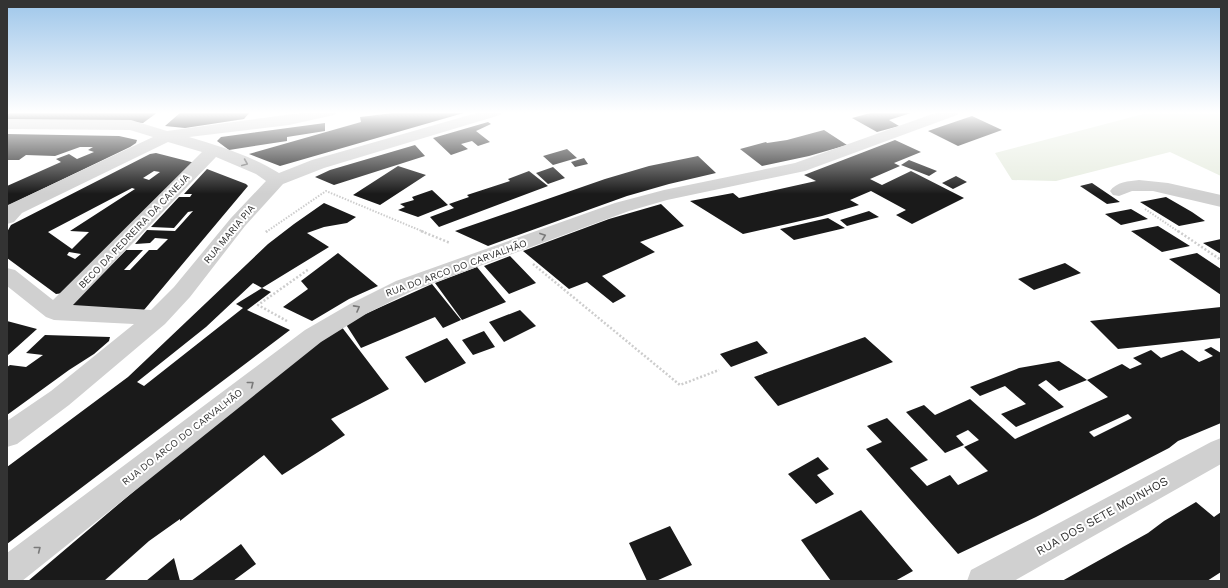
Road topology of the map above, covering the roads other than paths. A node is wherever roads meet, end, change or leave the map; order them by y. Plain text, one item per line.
1 (160, 139) edge
2 (182, 139) edge
3 (402, 139) edge
4 (876, 139) edge
5 (213, 150) junction
6 (277, 180) junction
7 (1119, 191) road end
8 (1221, 201) edge
9 (7, 218) edge
10 (7, 275) edge
11 (54, 312) junction
12 (157, 318) junction
13 (7, 436) edge
14 (1221, 450) edge
15 (7, 573) edge
16 (983, 581) edge

1 - 9 street
2 - 5 street
3 - 6 street, RUA MARIA PIA
15 -> 4 street, RUA DO ARCO DO CARVALHÃO
5 -> 6 street
5 - 11 street, BECO DA PEDREIRA DA CANEJA
6 - 12 street, RUA MARIA PIA
7 - 8 street
10 - 11 street
11 - 12 street
12 - 13 street, RUA MARIA PIA
14 - 16 street, RUA DOS SETE MOINHOS

